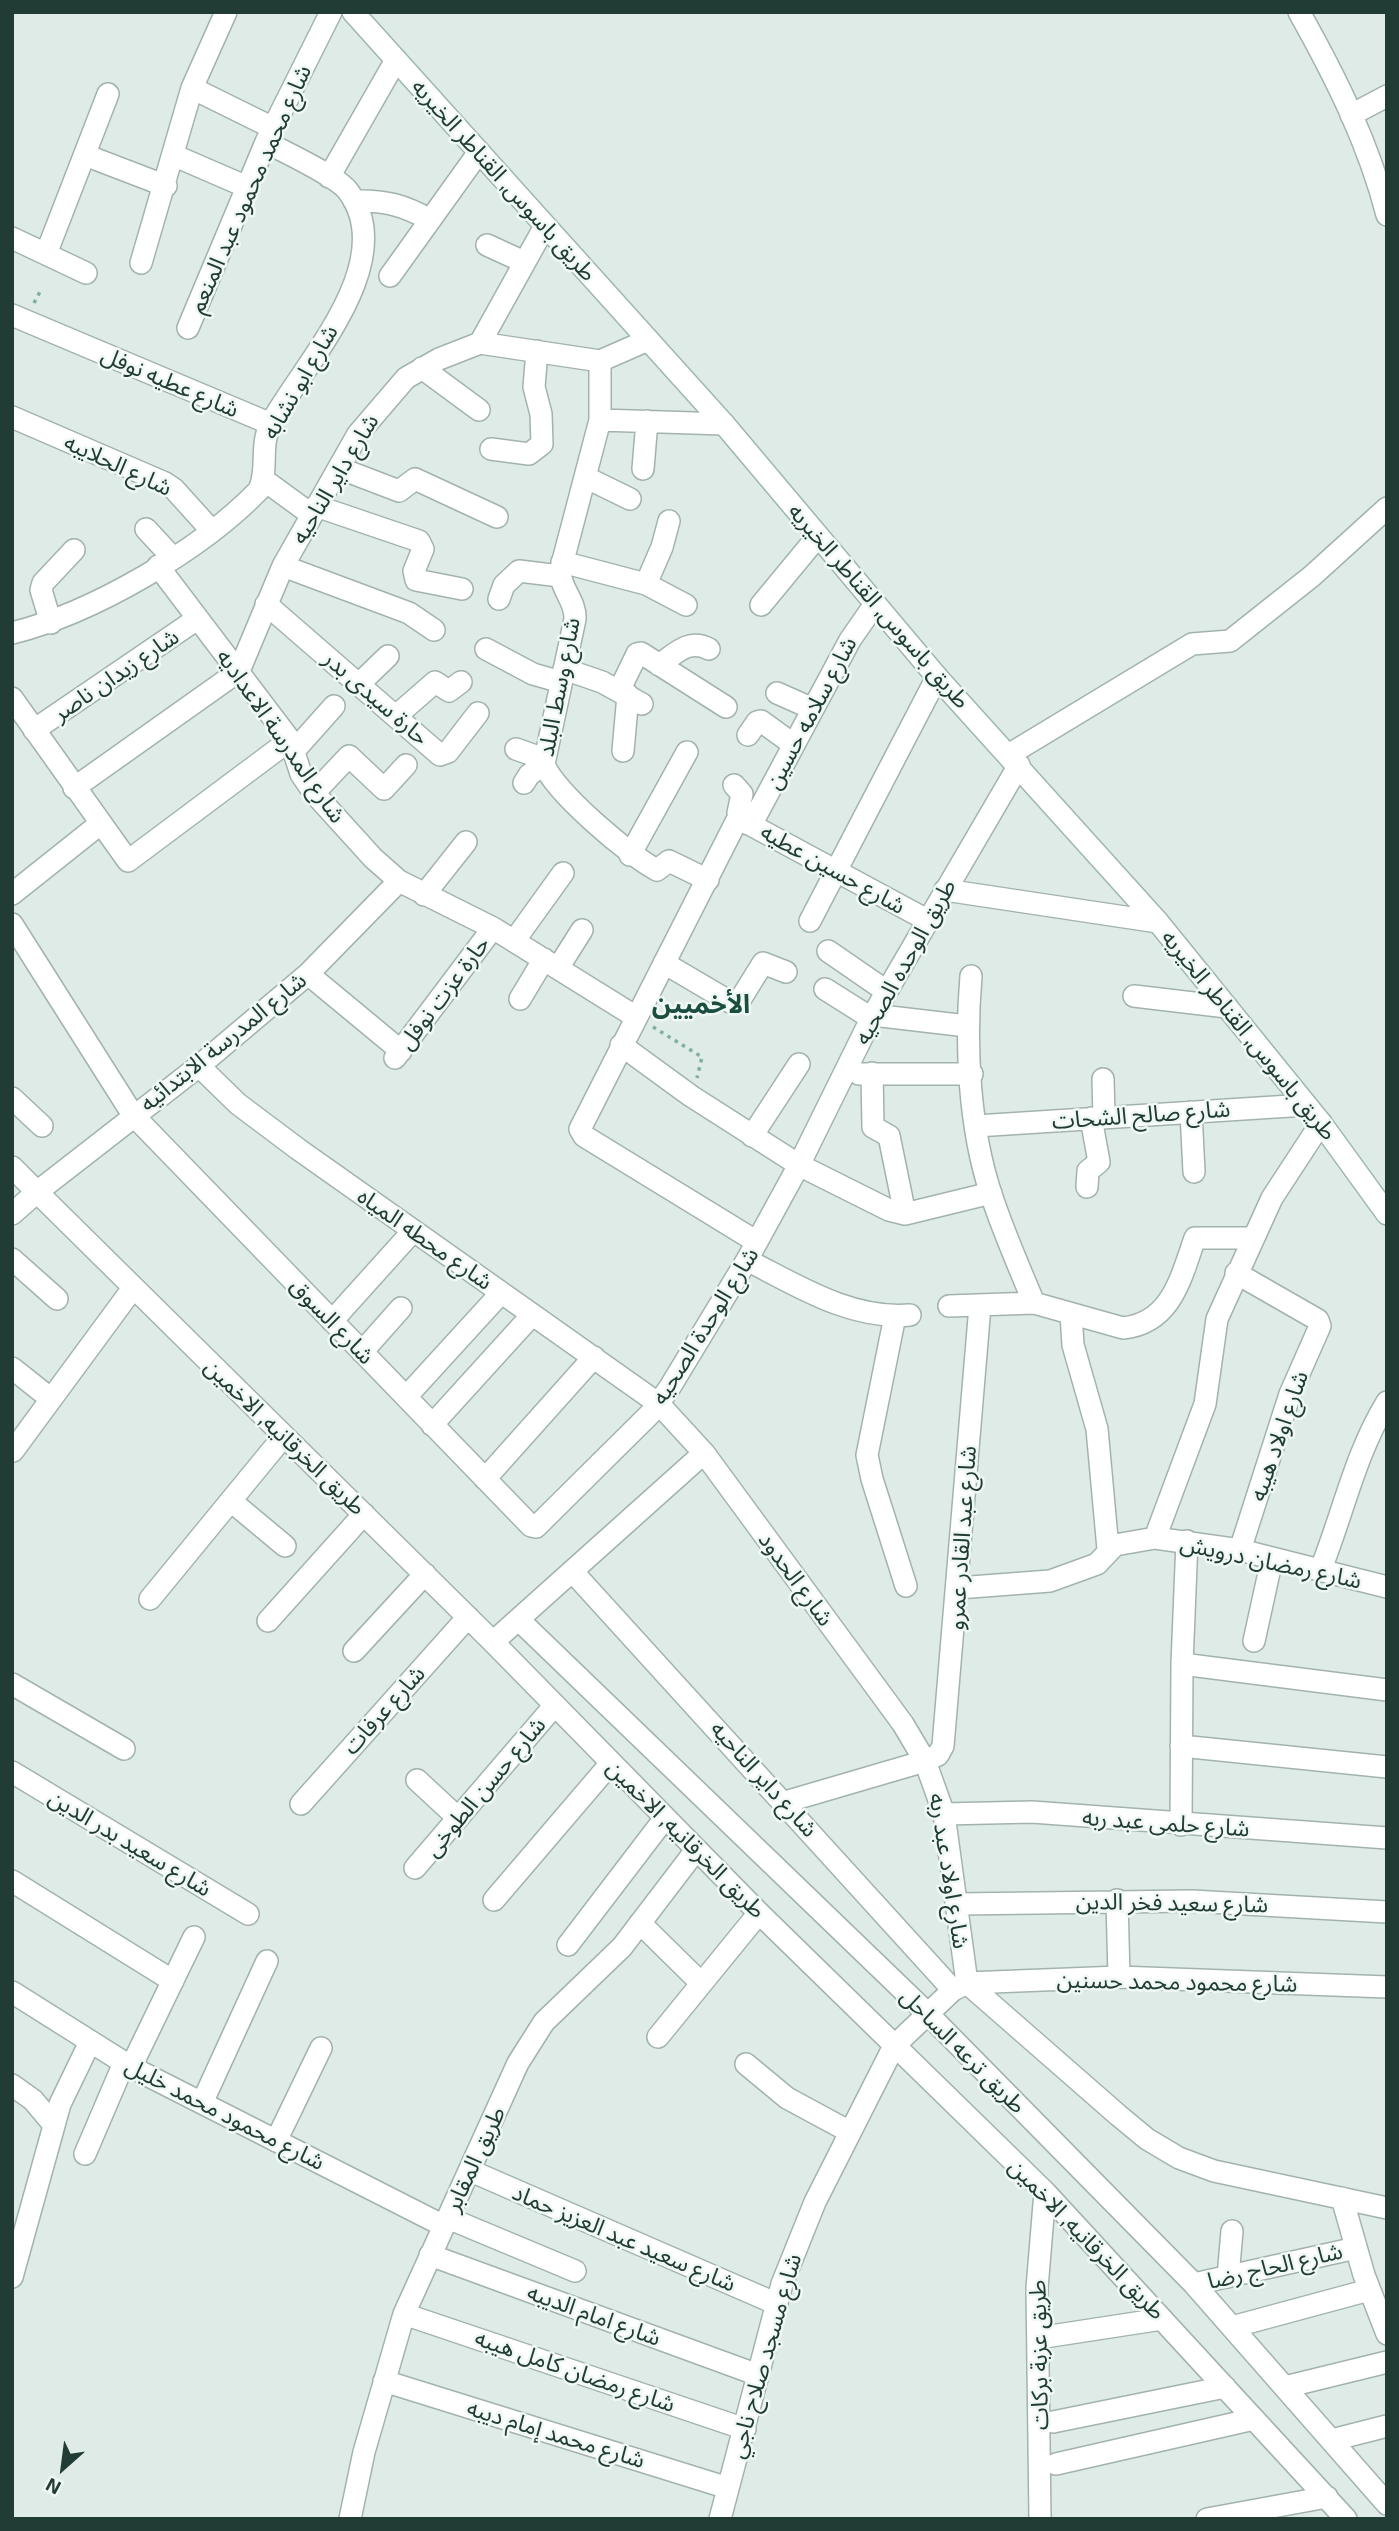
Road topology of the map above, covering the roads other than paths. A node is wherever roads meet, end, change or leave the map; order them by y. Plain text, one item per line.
1 (226, 12) edge
2 (331, 12) edge
3 (353, 12) edge
4 (1299, 12) edge
5 (396, 60) junction
6 (192, 88) junction
7 (108, 94) dead end
8 (1387, 96) edge
9 (1351, 115) junction
10 (269, 135) junction
11 (479, 152) junction
12 (85, 155) junction
13 (173, 155) junction
14 (329, 177) junction
15 (166, 186) junction
16 (247, 187) junction
17 (354, 201) junction
18 (1387, 215) edge
19 (430, 220) junction
20 (545, 226) junction
21 (12, 238) edge
22 (487, 245) dead end
23 (46, 254) junction
24 (524, 262) junction
25 (141, 263) dead end
26 (86, 273) dead end
27 (390, 276) dead end
28 (12, 315) edge
29 (188, 328) dead end
30 (648, 340) junction
31 (481, 343) junction
32 (537, 351) junction
33 (600, 361) junction
34 (422, 368) junction
35 (479, 410) dead end
36 (12, 417) edge
37 (600, 420) junction
38 (647, 421) junction
39 (271, 424) junction
40 (724, 424) junction
41 (491, 449) dead end
42 (339, 468) junction
43 (643, 469) dead end
44 (585, 477) junction
45 (264, 480) junction
46 (630, 499) dead end
47 (1387, 508) edge
48 (314, 511) junction
49 (497, 517) dead end
50 (669, 521) dead end
51 (146, 528) dead end
52 (211, 530) junction
53 (818, 536) junction
54 (74, 550) dead end
55 (165, 561) junction
56 (283, 566) junction
57 (561, 569) junction
58 (646, 584) junction
59 (432, 585) junction
60 (462, 589) dead end
61 (499, 599) dead end
62 (266, 604) junction
63 (875, 604) junction
64 (686, 605) dead end
65 (761, 605) dead end
66 (416, 617) junction
67 (197, 619) junction
68 (51, 622) junction
69 (434, 630) dead end
70 (12, 633) edge
71 (486, 649) dead end
72 (709, 649) dead end
73 (388, 656) dead end
74 (659, 665) junction
75 (239, 671) junction
76 (562, 676) junction
77 (937, 677) junction
78 (461, 682) dead end
79 (359, 684) junction
80 (777, 692) dead end
81 (630, 697) junction
82 (12, 698) edge
83 (334, 706) dead end
84 (726, 707) dead end
85 (813, 709) junction
86 (478, 713) dead end
87 (396, 716) junction
88 (34, 730) junction
89 (748, 735) dead end
90 (794, 745) junction
91 (291, 746) junction
92 (516, 749) dead end
93 (623, 751) dead end
94 (687, 752) dead end
95 (1015, 760) junction
96 (544, 762) junction
97 (406, 765) dead end
98 (524, 783) dead end
99 (734, 785) dead end
100 (74, 788) junction
101 (314, 793) junction
102 (744, 822) junction
103 (100, 824) junction
104 (466, 842) dead end
105 (630, 855) junction
106 (836, 871) junction
107 (563, 873) dead end
108 (708, 880) junction
109 (399, 881) junction
110 (945, 890) junction
111 (12, 894) edge
112 (424, 895) junction
113 (927, 920) junction
114 (810, 921) dead end
115 (1158, 922) junction
116 (12, 924) edge
117 (493, 928) junction
118 (582, 930) dead end
119 (514, 941) junction
120 (828, 951) dead end
121 (664, 963) junction
122 (551, 964) junction
123 (786, 972) dead end
124 (308, 974) junction
125 (971, 976) dead end
126 (825, 989) dead end
127 (886, 991) junction
128 (1134, 996) dead end
129 (520, 999) dead end
130 (1227, 1007) junction
131 (872, 1016) junction
132 (636, 1017) junction
133 (967, 1026) junction
134 (621, 1045) junction
135 (799, 1064) dead end
136 (199, 1066) junction
137 (872, 1073) junction
138 (972, 1074) junction
139 (843, 1076) junction
140 (1103, 1079) dead end
141 (12, 1098) edge
142 (1306, 1105) junction
143 (1191, 1112) junction
144 (133, 1115) junction
145 (1098, 1118) junction
146 (1321, 1123) junction
147 (43, 1126) dead end
148 (976, 1126) junction
149 (752, 1136) junction
150 (799, 1165) junction
151 (12, 1167) edge
152 (1194, 1172) dead end
153 (1087, 1187) dead end
154 (37, 1192) junction
155 (990, 1193) junction
156 (12, 1213) edge
157 (905, 1214) junction
158 (1387, 1214) edge
159 (413, 1231) junction
160 (1252, 1238) junction
161 (752, 1251) junction
162 (12, 1259) edge
163 (1236, 1273) junction
164 (133, 1288) junction
165 (501, 1293) junction
166 (57, 1298) dead end
167 (1034, 1303) junction
168 (949, 1306) dead end
169 (980, 1306) junction
170 (401, 1308) dead end
171 (1071, 1314) junction
172 (532, 1315) junction
173 (332, 1321) junction
174 (362, 1352) junction
175 (594, 1357) junction
176 (12, 1368) edge
177 (406, 1397) junction
178 (51, 1399) junction
179 (1387, 1402) edge
180 (659, 1404) junction
181 (432, 1424) junction
182 (284, 1437) junction
183 (13, 1451) edge
184 (704, 1452) junction
185 (485, 1479) junction
186 (231, 1501) junction
187 (364, 1514) junction
188 (531, 1526) joint
189 (1155, 1538) junction
190 (1187, 1541) junction
191 (285, 1546) dead end
192 (1108, 1549) junction
193 (1240, 1550) junction
194 (1272, 1559) junction
195 (572, 1571) junction
196 (1320, 1571) junction
197 (425, 1574) junction
198 (906, 1586) dead end
199 (1387, 1587) edge
200 (958, 1588) junction
201 (150, 1599) dead end
202 (468, 1617) junction
203 (519, 1619) junction
204 (268, 1621) dead end
205 (1254, 1641) dead end
206 (494, 1642) junction
207 (354, 1651) dead end
208 (1182, 1664) junction
209 (12, 1684) edge
210 (1387, 1690) edge
211 (555, 1705) junction
212 (1181, 1746) junction
213 (124, 1749) dead end
214 (925, 1761) junction
215 (611, 1763) junction
216 (1387, 1767) edge
217 (12, 1772) edge
218 (417, 1780) dead end
219 (785, 1802) junction
220 (301, 1804) dead end
221 (944, 1814) junction
222 (458, 1818) junction
223 (665, 1818) junction
224 (1181, 1825) junction
225 (1387, 1838) edge
226 (696, 1850) junction
227 (415, 1868) dead end
228 (12, 1881) edge
229 (494, 1900) dead end
230 (1117, 1900) junction
231 (958, 1905) junction
232 (1387, 1912) edge
233 (759, 1913) junction
234 (248, 1914) dead end
235 (640, 1923) junction
236 (194, 1937) dead end
237 (568, 1945) dead end
238 (267, 1961) dead end
239 (1119, 1978) junction
240 (173, 1981) junction
241 (701, 1983) junction
242 (960, 1986) junction
243 (1387, 1987) edge
244 (12, 1992) edge
245 (928, 2014) junction
246 (657, 2037) dead end
247 (90, 2042) junction
248 (894, 2046) junction
249 (321, 2048) dead end
250 (746, 2064) dead end
251 (127, 2065) junction
252 (12, 2085) edge
253 (201, 2103) junction
254 (54, 2125) junction
255 (850, 2132) junction
256 (276, 2141) junction
257 (85, 2154) dead end
258 (471, 2171) junction
259 (1045, 2192) junction
260 (1342, 2198) junction
261 (1387, 2207) edge
262 (446, 2222) junction
263 (1232, 2231) dead end
264 (1356, 2248) junction
265 (430, 2255) junction
266 (575, 2271) dead end
267 (12, 2277) edge
268 (1227, 2277) junction
269 (1194, 2284) junction
270 (1369, 2290) junction
271 (777, 2304) junction
272 (404, 2314) junction
273 (1162, 2319) junction
274 (1232, 2328) junction
275 (1387, 2333) edge
276 (1038, 2338) junction
277 (1387, 2362) edge
278 (1039, 2374) junction
279 (758, 2375) junction
280 (384, 2381) junction
281 (1225, 2387) junction
282 (1285, 2387) junction
283 (1254, 2419) junction
284 (1053, 2422) junction
285 (1387, 2427) edge
286 (745, 2429) junction
287 (1332, 2440) junction
288 (1056, 2464) junction
289 (728, 2487) junction
290 (1327, 2497) junction
291 (1387, 2504) edge
292 (350, 2519) edge
293 (720, 2519) edge
294 (1040, 2519) edge
295 (1055, 2519) edge
296 (1207, 2519) edge
297 (1346, 2519) edge

1 - 6 street
2 - 10 street, شارع محمد محمود عبد المنعم
3 - 5 street, طريق باسوس, القناطر الخيريه
4 - 9 street
5 - 11 street, طريق باسوس, القناطر الخيريه
5 - 14 street
6 - 10 street
6 - 13 street
7 - 12 street
8 - 9 street
9 - 18 street
10 - 14 street
10 - 16 street, شارع محمد محمود عبد المنعم
11 - 19 street
11 - 20 street, طريق باسوس, القناطر الخيريه
12 - 15 street
12 - 23 street
13 - 15 street
13 - 16 street
14 - 17 street
15 - 25 street
16 - 29 street, شارع محمد محمود عبد المنعم
17 - 19 street
17 - 39 street, شارع ابو نشابه
19 - 27 street
20 - 24 street
20 - 30 street, طريق باسوس, القناطر الخيريه
21 - 23 street
22 - 24 street
23 - 26 street
24 - 31 street
28 - 39 street, شارع عطيه نوفل
30 - 33 street
30 - 40 street, طريق باسوس, القناطر الخيريه
31 - 32 street
31 - 34 street, شارع داير الناحيه
32 - 33 street
32 - 41 street
33 - 37 street
34 - 35 street
34 - 42 street, شارع داير الناحيه
36 - 52 street, شارع الحلايبه
37 - 38 street
37 - 44 street
38 - 40 street
38 - 43 street
39 - 45 street, شارع ابو نشابه
40 - 53 street, طريق باسوس, القناطر الخيريه
42 - 48 street, شارع داير الناحيه
42 - 49 street
44 - 46 street
44 - 57 street
45 - 48 street
45 - 52 street
47 - 95 street
48 - 56 street, شارع داير الناحيه
48 - 59 street
50 - 58 street
51 - 55 street, شارع المدرسة الاعداديه
52 - 55 street
53 - 63 street, طريق باسوس, القناطر الخيريه
53 - 65 street
54 - 68 street
55 - 67 street, شارع المدرسة الاعداديه
55 - 68 street
56 - 62 street, شارع داير الناحيه
56 - 66 street
57 - 58 street
57 - 61 street
57 - 76 street, شارع وسط البلد
58 - 64 street
59 - 60 street
59 - 66 street
62 - 75 street, شارع داير الناحيه
62 - 79 street, حارة سيدى بدر
63 - 77 street, طريق باسوس, القناطر الخيريه
63 - 85 street, شارع سلامه حسين
66 - 69 street
67 - 75 street, شارع المدرسة الاعداديه
67 - 88 street, شارع زيدان ناصر
68 - 70 street
71 - 76 street
72 - 74 street
73 - 79 street
74 - 81 street
74 - 84 street
75 - 91 street, شارع المدرسة الاعداديه
75 - 100 street
76 - 81 street
76 - 96 street, شارع وسط البلد
77 - 95 street, طريق باسوس, القناطر الخيريه
77 - 106 street
78 - 87 street
79 - 87 street, حارة سيدى بدر
80 - 85 street
81 - 93 street
82 - 88 street
83 - 91 street
85 - 90 street, شارع سلامه حسين
86 - 87 street, حارة سيدى بدر
88 - 100 street
89 - 90 street
90 - 102 street, شارع سلامه حسين
91 - 101 street, شارع المدرسة الاعداديه
91 - 103 street
92 - 96 street
94 - 105 street
95 - 110 street, طريق الوحده الصحيه
95 - 115 street, طريق باسوس, القناطر الخيريه
96 - 98 street
96 - 105 street, شارع وسط البلد
97 - 101 street
99 - 102 street
100 - 103 street
101 - 109 street, شارع المدرسة الاعداديه
102 - 106 street, شارع حسين عطيه
102 - 108 street, شارع سلامه حسين
103 - 111 street
104 - 112 street
105 - 108 street, شارع وسط البلد
106 - 113 street, شارع حسين عطيه
106 - 114 street
107 - 119 street
108 - 121 street, شارع سلامه حسين
109 - 112 street, شارع المدرسة الاعداديه
109 - 124 street, شارع المدرسة الابتدائيه
110 - 113 street, طريق الوحده الصحيه
110 - 115 street
112 - 117 street, شارع المدرسة الاعداديه
113 - 127 street, طريق الوحده الصحيه
115 - 130 street, طريق باسوس, القناطر الخيريه
116 - 144 street, شارع السوق
117 - 119 street, شارع المدرسة الاعداديه
117 - 124 street, حارة عزت نوفل
118 - 122 street
119 - 122 street, شارع المدرسة الاعداديه
120 - 127 street
121 - 123 street
121 - 132 street, شارع سلامه حسين
122 - 129 street
122 - 132 street, شارع المدرسة الاعداديه
124 - 136 street, شارع المدرسة الابتدائيه
125 - 133 street
126 - 131 street
127 - 131 street, طريق الوحده الصحيه
128 - 130 street
130 - 142 street, طريق باسوس, القناطر الخيريه
131 - 133 street
131 - 139 street, طريق الوحده الصحيه
132 - 134 street, شارع سلامه حسين
133 - 138 street
134 - 149 street
134 - 161 street, شارع سلامه حسين
135 - 149 street
136 - 144 street, شارع المدرسة الابتدائيه
136 - 159 street, شارع محطه المياه
137 - 138 street
137 - 139 street
137 - 157 street
138 - 148 street
139 - 150 street, طريق الوحده الصحيه
140 - 145 street
141 - 147 street
142 - 143 street, شارع صالح الشحات
142 - 146 street, طريق باسوس, القناطر الخيريه
143 - 145 street, شارع صالح الشحات
143 - 152 street
144 - 154 street, شارع المدرسة الابتدائيه
144 - 173 street, شارع السوق
145 - 148 street, شارع صالح الشحات
145 - 153 street
146 - 158 street, طريق باسوس, القناطر الخيريه
146 - 160 street
148 - 155 street
149 - 150 street
150 - 157 street
150 - 161 street, شارع الوحدة الصحيه
151 - 154 street, طريق الخرقانيه, الاخمين
154 - 156 street
154 - 164 street, طريق الخرقانيه, الاخمين
155 - 157 street
155 - 167 street
159 - 165 street, شارع محطه المياه
159 - 173 street
160 - 163 street
160 - 171 street
161 - 180 street, شارع الوحدة الصحيه
161 - 198 street
162 - 166 street
163 - 189 street
163 - 193 street, شارع اولاد هيبه
164 - 178 street
164 - 182 street, طريق الخرقانيه, الاخمين
165 - 172 street, شارع محطه المياه
165 - 177 street
167 - 169 street
167 - 171 street
168 - 169 street
169 - 200 street, شارع عبد القادر عمرو
170 - 174 street
171 - 192 street
172 - 175 street, شارع محطه المياه
172 - 181 street
173 - 174 street, شارع السوق
174 - 177 street, شارع السوق
175 - 180 street, شارع محطه المياه
175 - 185 street
176 - 178 street
177 - 181 street, شارع السوق
178 - 183 street
179 - 196 street
180 - 184 street, شارع الحدود
180 - 188 street, شارع الوحدة الصحيه
181 - 185 street, شارع السوق
182 - 186 street
182 - 187 street, طريق الخرقانيه, الاخمين
184 - 195 street
184 - 214 street, شارع الحدود
185 - 188 street, شارع السوق
186 - 191 street
186 - 201 street
187 - 197 street, طريق الخرقانيه, الاخمين
187 - 204 street
189 - 190 street, شارع رمضان درويش
189 - 192 street, شارع رمضان درويش
190 - 193 street, شارع رمضان درويش
190 - 208 street
192 - 200 street, شارع رمضان درويش
193 - 194 street, شارع رمضان درويش
194 - 196 street, شارع رمضان درويش
194 - 205 street
195 - 203 street
195 - 219 street, شارع داير الناحيه
196 - 199 street, شارع رمضان درويش
197 - 202 street, طريق الخرقانيه, الاخمين
197 - 207 street
200 - 214 street, شارع عبد القادر عمرو
202 - 206 street, طريق الخرقانيه, الاخمين
202 - 220 street, شارع عرفات
203 - 206 street
203 - 245 street, طريق ترعه الساحل
206 - 211 street, طريق الخرقانيه, الاخمين
208 - 210 street
208 - 212 street
209 - 213 street
211 - 215 street, طريق الخرقانيه, الاخمين
211 - 222 street, شارع حسن الطوخى
212 - 216 street
212 - 224 street
214 - 219 street
214 - 221 street, شارع اولاد عبد ربه
215 - 223 street, طريق الخرقانيه, الاخمين
215 - 229 street
217 - 234 street, شارع سعيد بدر الدين
218 - 222 street
219 - 242 street, شارع داير الناحيه
221 - 224 street, شارع حلمى عبد ربه
221 - 231 street, شارع اولاد عبد ربه
222 - 227 street, شارع حسن الطوخى
223 - 226 street, طريق الخرقانيه, الاخمين
223 - 237 street
224 - 225 street, شارع حلمى عبد ربه
226 - 233 street, طريق الخرقانيه, الاخمين
226 - 235 street, طريق المقابر
228 - 240 street
230 - 231 street, شارع سعيد فخر الدين
230 - 232 street, شارع سعيد فخر الدين
230 - 239 street
231 - 242 street, شارع اولاد عبد ربه
233 - 241 street
233 - 248 street, طريق الخرقانيه, الاخمين
235 - 241 street
235 - 258 street, طريق المقابر
236 - 240 street
238 - 253 street
239 - 242 street, شارع محمود محمد حسنين
239 - 243 street, شارع محمود محمد حسنين
240 - 251 street
241 - 246 street
242 - 245 street, شارع مسجد صلاح ناجي
242 - 260 street, شارع داير الناحيه
244 - 247 street, شارع محمود محمد خليل
245 - 248 street, شارع مسجد صلاح ناجي
245 - 269 street, طريق ترعه الساحل
247 - 251 street, شارع محمود محمد خليل
247 - 254 street
248 - 255 street, شارع مسجد صلاح ناجي
248 - 259 street, طريق الخرقانيه, الاخمين
249 - 256 street
250 - 255 street
251 - 253 street, شارع محمود محمد خليل
251 - 257 street
252 - 254 street
253 - 256 street, شارع محمود محمد خليل
254 - 267 street
255 - 271 street, شارع مسجد صلاح ناجي
256 - 262 street, شارع محمود محمد خليل
258 - 262 street, طريق المقابر
258 - 271 street, شارع سعيد عبد العزيز حماد
259 - 273 street, طريق الخرقانيه, الاخمين
259 - 276 street, طريق عزبة بركات
260 - 261 street, شارع داير الناحيه
260 - 264 street
262 - 265 street, طريق المقابر
262 - 266 street, شارع محمود محمد خليل
263 - 268 street
264 - 268 street, شارع الحاج رضا
264 - 270 street
265 - 272 street, طريق المقابر
265 - 279 street, شارع امام الديبه
268 - 269 street, شارع الحاج رضا
269 - 274 street, طريق ترعه الساحل
270 - 274 street
270 - 275 street
271 - 279 street, شارع مسجد صلاح ناجي
272 - 280 street, طريق المقابر
272 - 286 street, شارع رمضان كامل هيبه
273 - 276 street
273 - 281 street, طريق الخرقانيه, الاخمين
274 - 282 street, طريق ترعه الساحل
276 - 278 street, طريق عزبة بركات
277 - 282 street
278 - 284 street
278 - 294 street, طريق عزبة بركات
279 - 286 street, شارع مسجد صلاح ناجي
280 - 289 street, شارع محمد إمام ديبه
280 - 292 street, طريق المقابر
281 - 283 street, طريق الخرقانيه, الاخمين
281 - 284 street
282 - 287 street, طريق ترعه الساحل
283 - 288 street
283 - 290 street, طريق الخرقانيه, الاخمين
284 - 288 street
285 - 287 street
286 - 289 street, شارع مسجد صلاح ناجي
287 - 291 street, طريق ترعه الساحل
288 - 295 street
289 - 293 street, شارع مسجد صلاح ناجي
290 - 296 street
290 - 297 street, طريق الخرقانيه, الاخمين

